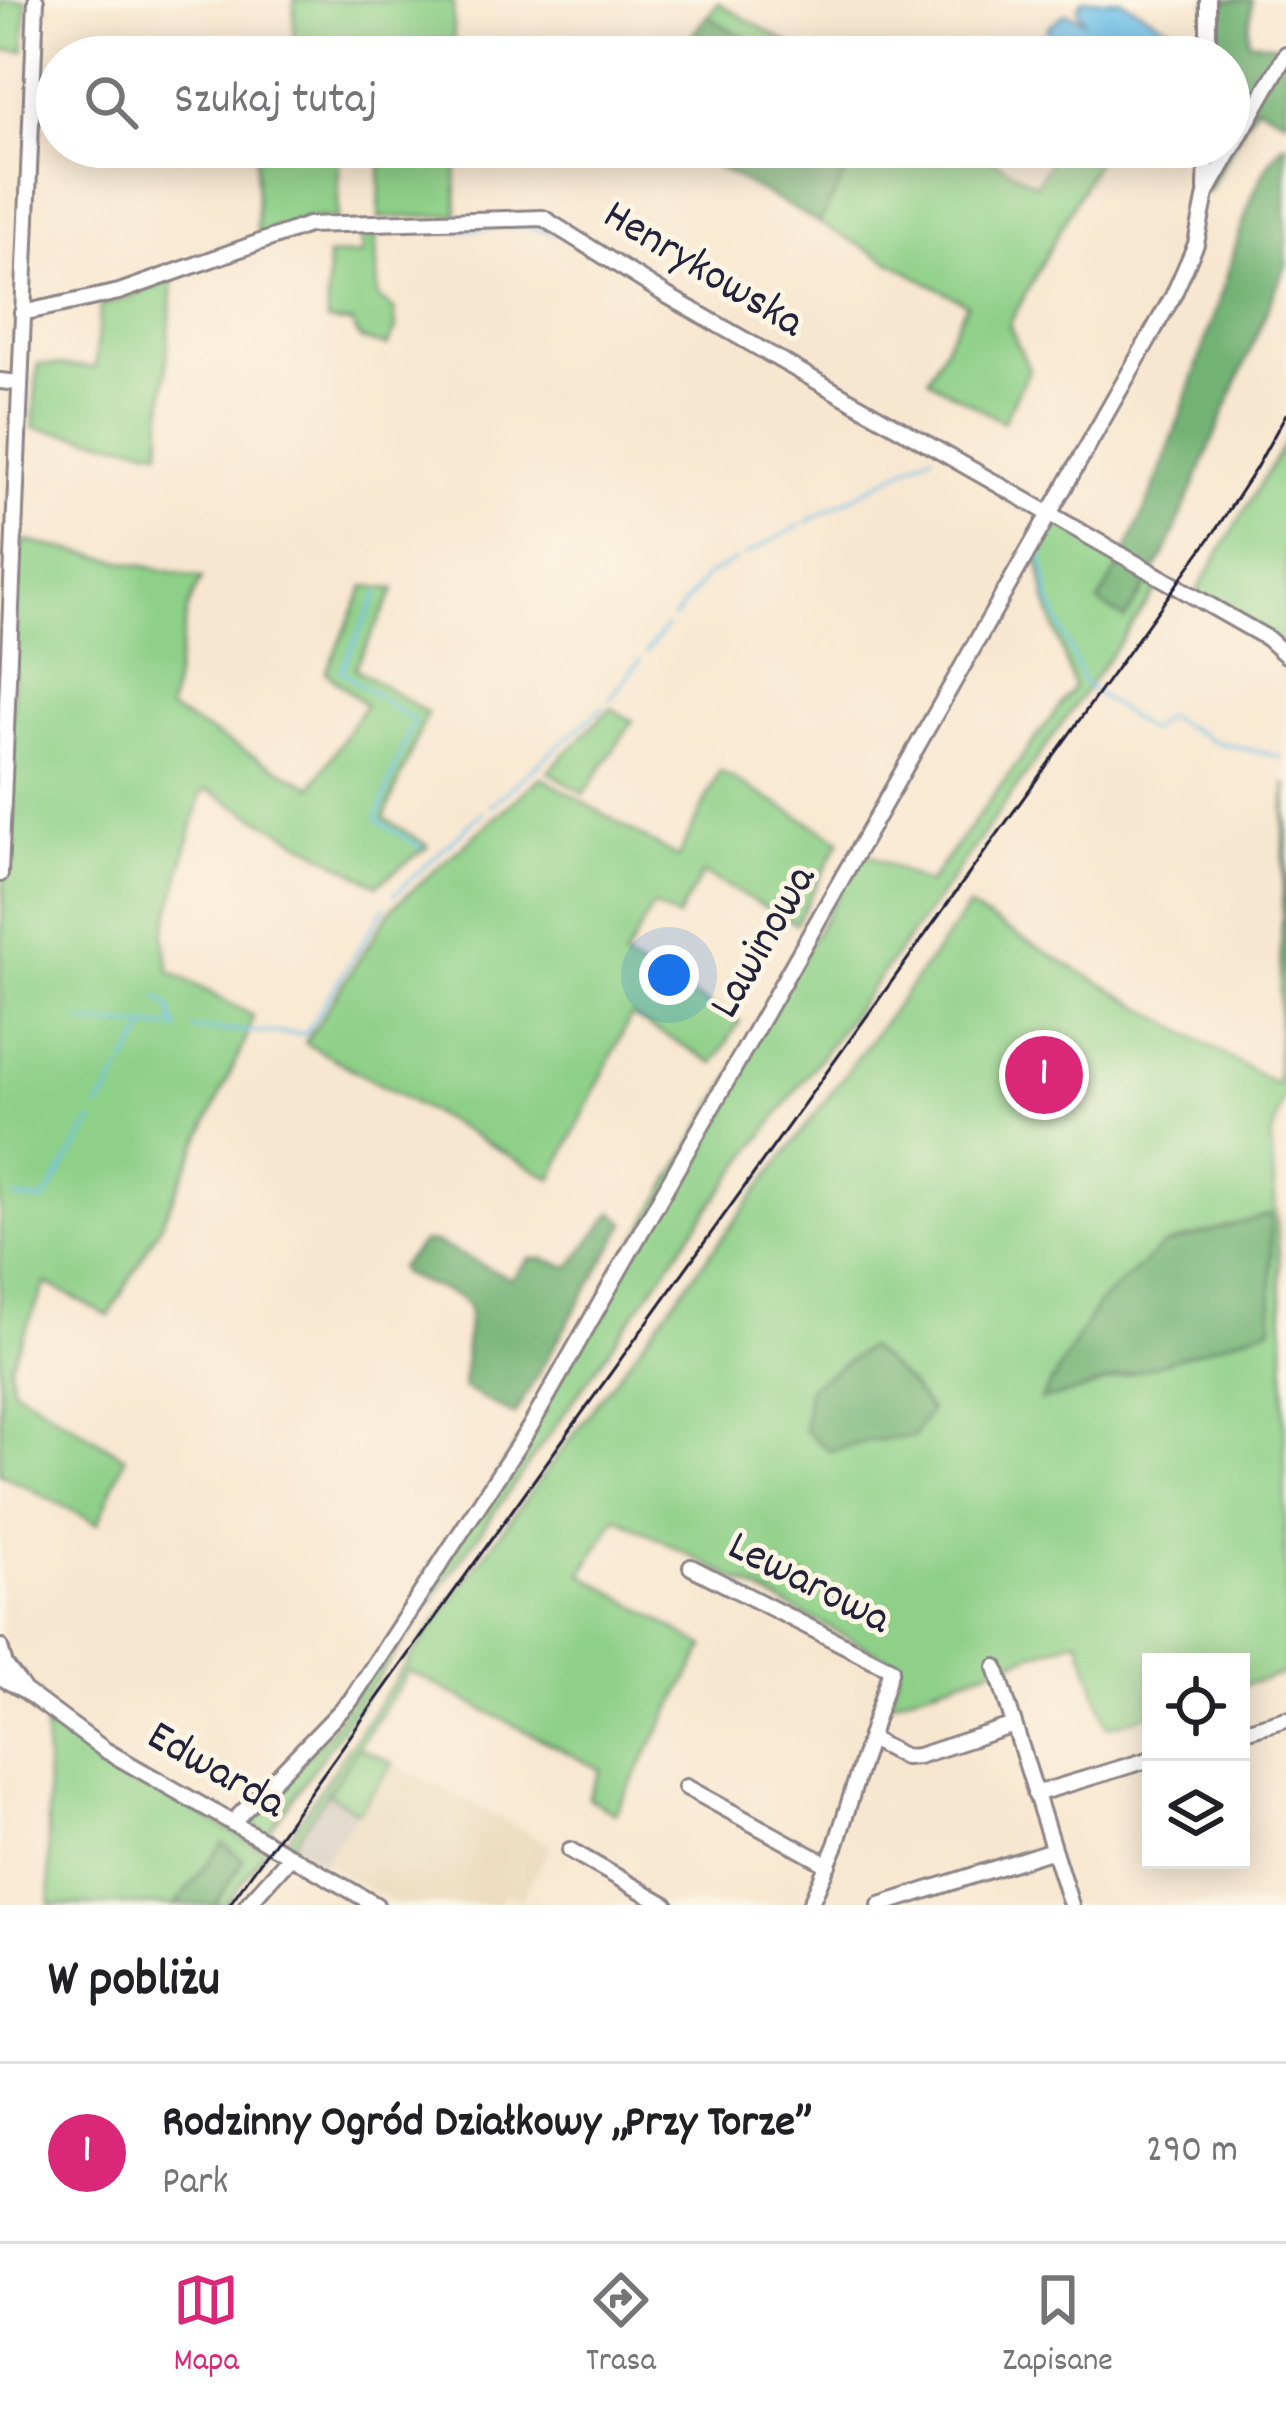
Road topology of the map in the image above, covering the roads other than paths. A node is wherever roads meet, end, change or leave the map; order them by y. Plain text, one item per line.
1 (36, 0) edge
2 (1208, 0) edge
3 (1208, 36) edge
4 (1286, 54) edge
5 (1250, 117) edge
6 (1207, 168) edge
7 (1221, 168) edge
8 (1206, 194) junction
9 (22, 313) junction
10 (0, 381) edge
11 (19, 383) junction
12 (1051, 513) junction
13 (1286, 655) edge
14 (0, 874) edge
15 (691, 1567) dead end
16 (1, 1662) edge
17 (996, 1667) dead end
18 (1286, 1719) edge
19 (1014, 1725) junction
20 (1250, 1729) edge
21 (872, 1740) junction
22 (1144, 1761) edge
23 (686, 1786) dead end
24 (1035, 1794) junction
25 (232, 1822) junction
26 (570, 1850) dead end
27 (1053, 1850) junction
28 (291, 1856) junction
29 (828, 1865) junction
30 (247, 1905) edge
31 (376, 1905) edge
32 (666, 1905) edge
33 (810, 1905) edge
34 (880, 1905) edge
35 (1071, 1905) edge

1 - 9 street
2 - 3 street
4 - 5 street, Lawinowa
6 - 8 street
7 - 8 street, Lawinowa
8 - 12 street, Lawinowa
9 - 11 street
9 - 12 street, Henrykowska
10 - 11 street
11 - 14 street
12 - 13 street, Henrykowska
12 - 25 street, Lawinowa
15 - 21 street, Lewarowa
16 - 25 street, Edwarda
17 - 19 street
18 - 20 street
19 - 21 street
19 - 24 street
21 - 29 street
22 - 24 street
23 - 29 street
24 - 27 street
25 - 28 street, Edwarda
26 - 32 street
27 - 34 street
27 - 35 street
28 - 30 street
28 - 31 street, Edwarda
29 - 33 street

